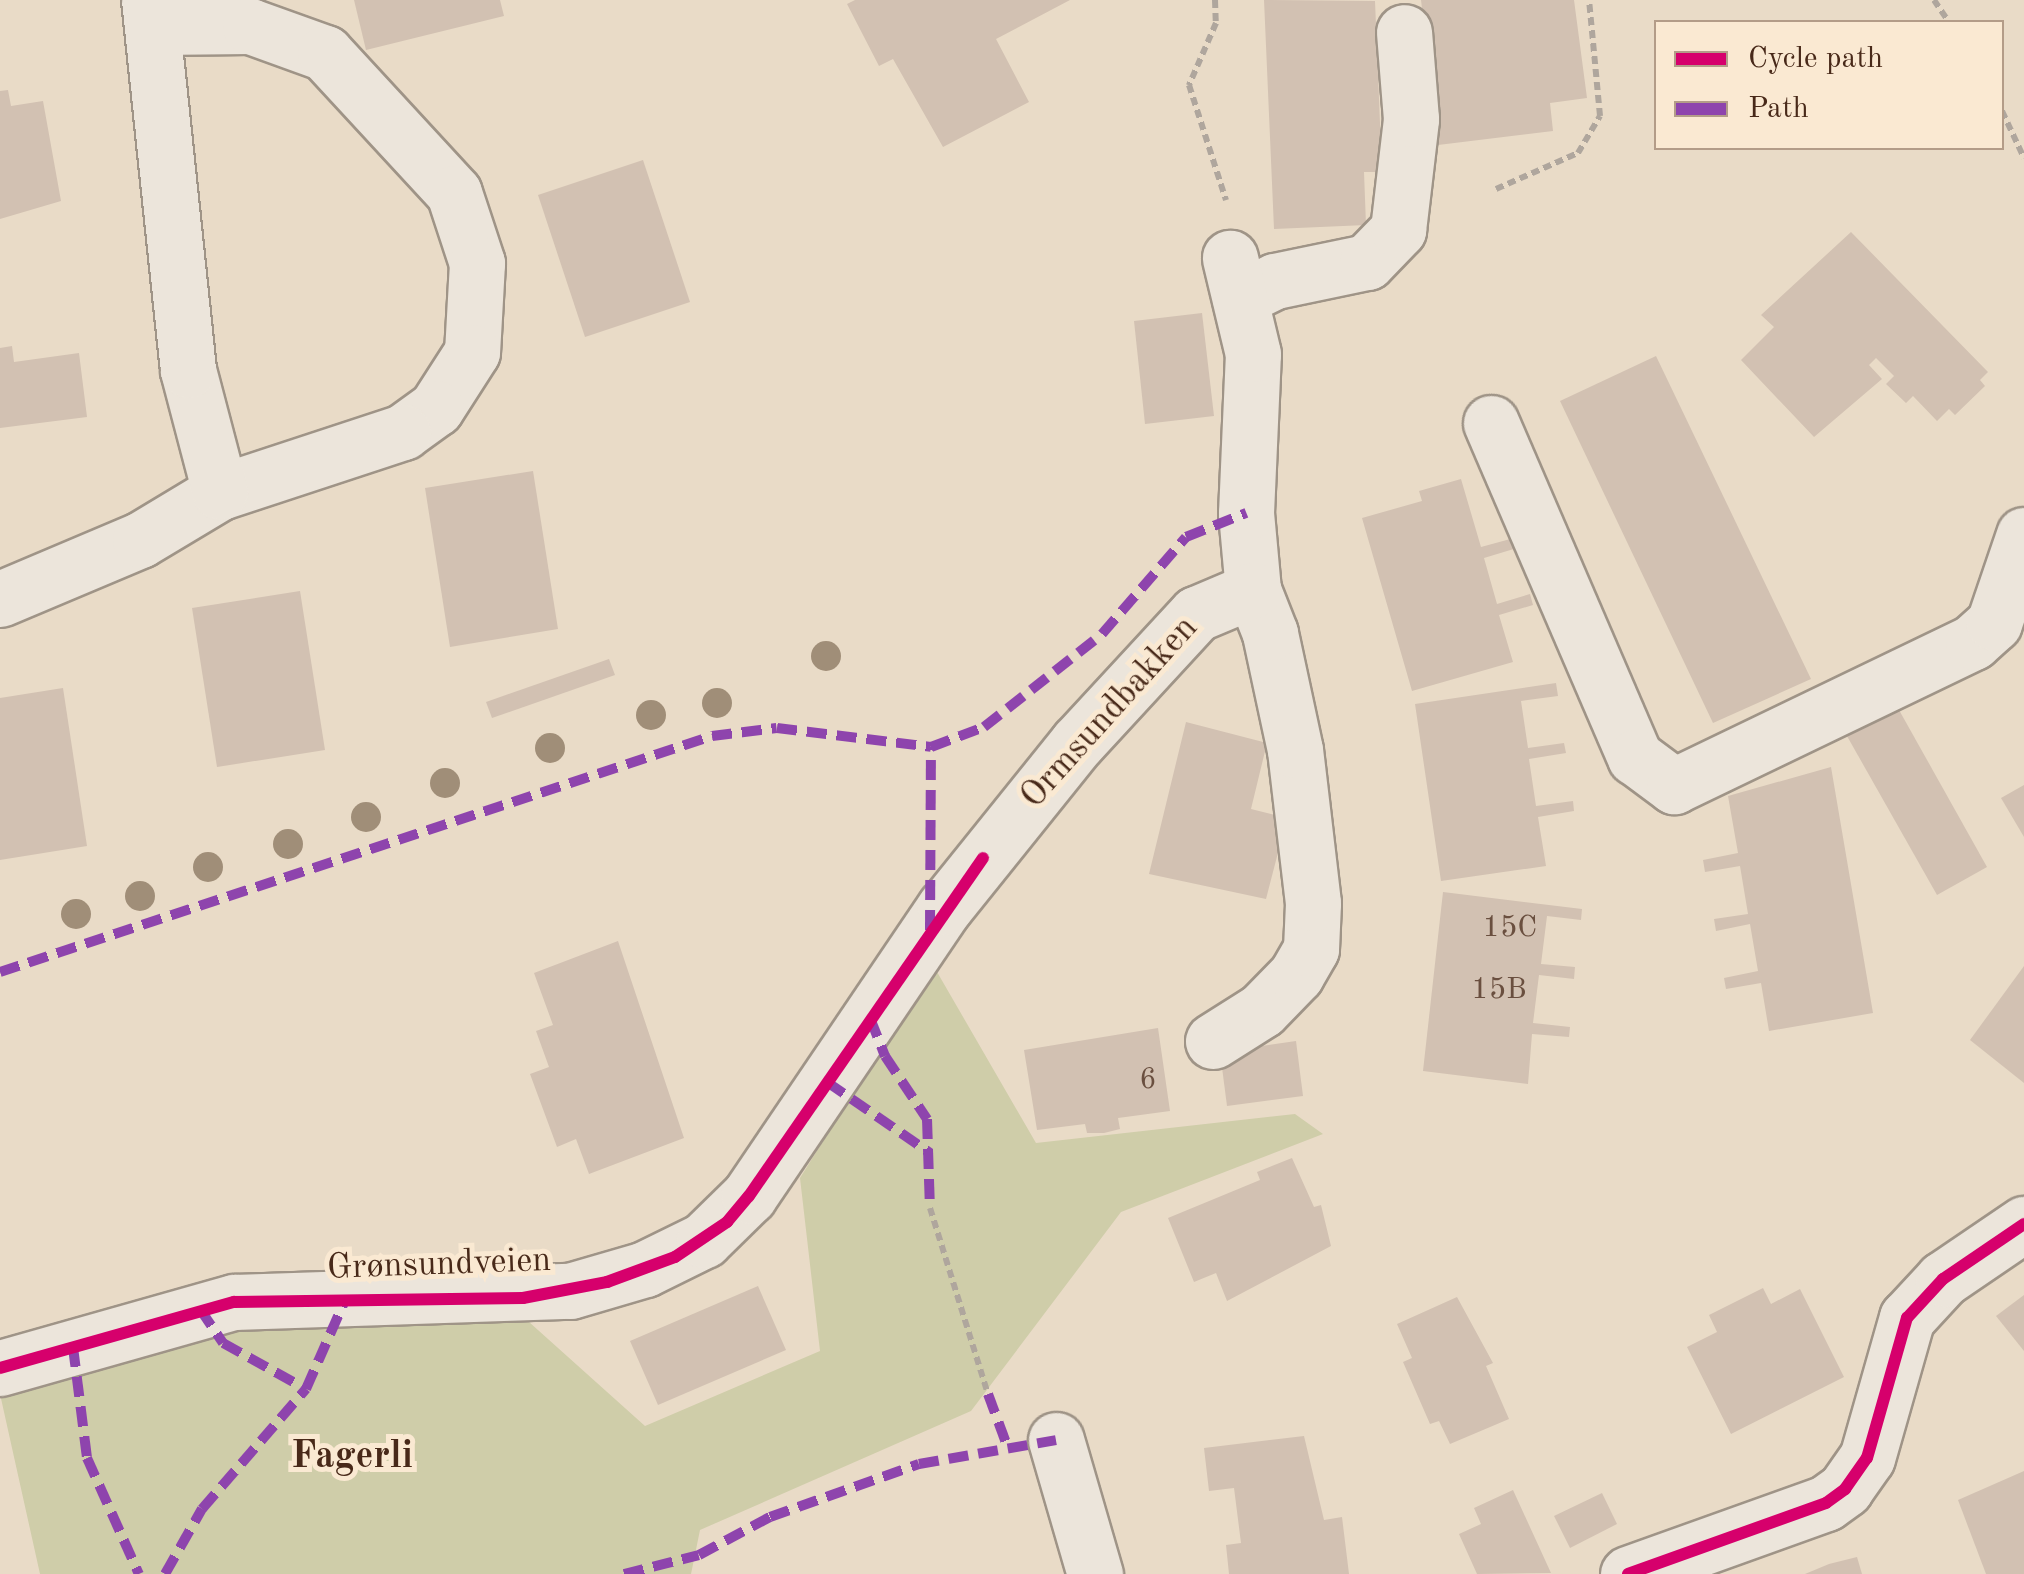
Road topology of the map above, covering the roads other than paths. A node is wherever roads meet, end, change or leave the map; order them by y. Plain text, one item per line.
1 (152, 14) edge
2 (1404, 32) dead end
3 (1491, 423) dead end
4 (220, 492) junction
5 (2024, 535) edge
6 (1253, 590) junction
7 (0, 599) edge
8 (983, 858) joint
9 (1213, 1041) dead end
10 (2024, 1224) edge
11 (0, 1368) edge
12 (1056, 1440) dead end
13 (1095, 1574) edge
14 (1628, 1574) edge

1 - 4 street
1 - 4 street
2 - 6 street
3 - 5 street
4 - 7 street
6 - 8 street, Ormsundbakken
6 - 9 street
8 - 11 street, Grønsundveien
10 - 14 street
12 - 13 street

